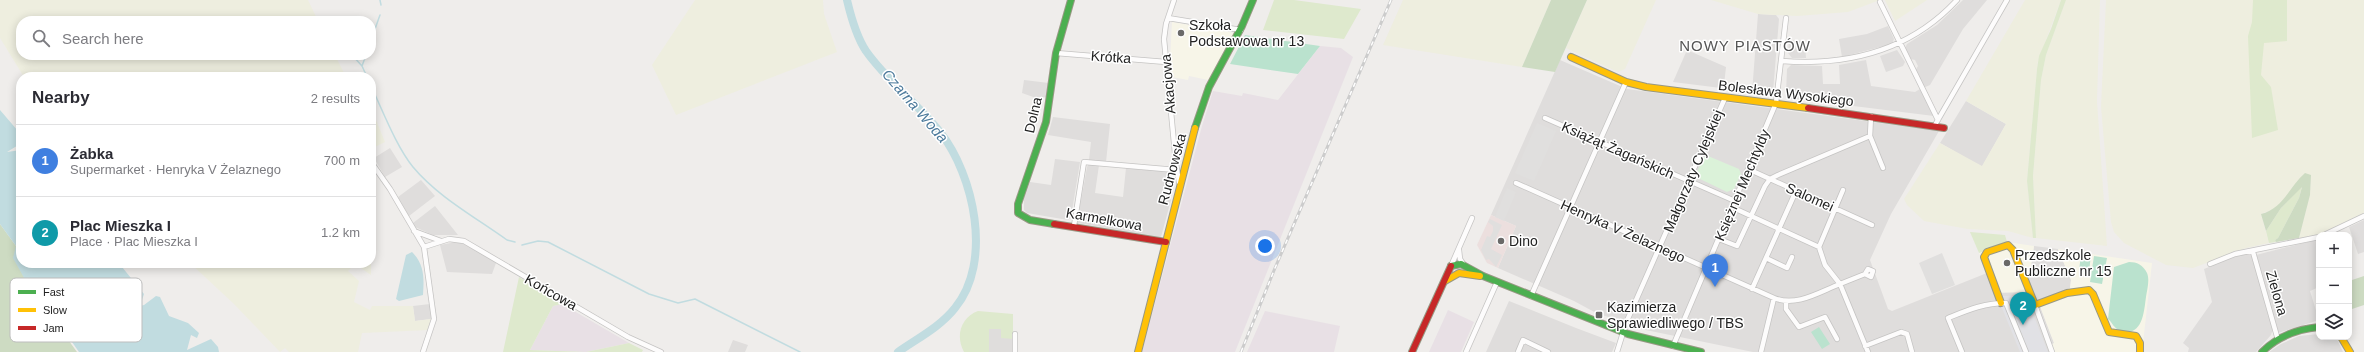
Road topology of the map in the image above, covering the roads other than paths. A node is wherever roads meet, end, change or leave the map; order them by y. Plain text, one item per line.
1 (1071, 0) edge
2 (1174, 0) edge
3 (1253, 0) edge
4 (1957, 0) edge
5 (2007, 0) edge
6 (1880, 2) dead end
7 (1168, 18) junction
8 (1786, 18) dead end
9 (1241, 30) junction
10 (1900, 44) junction
11 (1056, 53) junction
12 (1572, 57) dead end
13 (1782, 61) junction
14 (1166, 62) junction
15 (1626, 82) junction
16 (1725, 98) junction
17 (1776, 103) junction
18 (1871, 116) junction
19 (1545, 118) dead end
20 (1936, 123) junction
21 (1944, 128) dead end
22 (1870, 136) junction
23 (1600, 141) junction
24 (1883, 168) dead end
25 (376, 169) edge
26 (1748, 169) junction
27 (1176, 170) junction
28 (1770, 179) junction
29 (1690, 181) junction
30 (1516, 183) dead end
31 (1180, 184) junction
32 (1843, 190) dead end
33 (1796, 191) junction
34 (1735, 201) junction
35 (1570, 207) junction
36 (1836, 208) junction
37 (1738, 210) dead end
38 (1751, 216) junction
39 (2364, 216) edge
40 (1472, 218) dead end
41 (1038, 221) joint
42 (1872, 225) dead end
43 (1074, 226) junction
44 (1779, 229) junction
45 (414, 231) junction
46 (2330, 232) edge
47 (2316, 238) edge
48 (1719, 239) junction
49 (441, 241) junction
50 (1166, 242) junction
51 (1460, 246) junction
52 (424, 247) junction
53 (1660, 247) junction
54 (1819, 247) junction
55 (2252, 252) junction
56 (1792, 257) dead end
57 (1766, 258) junction
58 (2210, 264) dead end
59 (1451, 266) junction
60 (1465, 266) junction
61 (1707, 268) junction
62 (1462, 273) junction
63 (1866, 274) dead end
64 (1483, 276) junction
65 (1443, 282) junction
66 (1497, 282) junction
67 (1840, 284) junction
68 (1752, 289) junction
69 (1531, 296) junction
70 (1774, 298) junction
71 (1786, 302) junction
72 (2003, 303) junction
73 (2035, 305) junction
74 (2316, 327) edge
75 (1623, 332) junction
76 (1015, 334) dead end
77 (1837, 339) dead end
78 (2278, 340) junction
79 (2343, 340) edge
80 (1673, 346) junction
81 (1865, 346) junction
82 (1468, 351) edge
83 (1761, 351) edge
84 (423, 352) edge
85 (661, 352) edge
86 (1015, 352) edge
87 (1138, 352) edge
88 (1412, 352) edge
89 (1518, 352) edge
90 (1548, 352) edge
91 (1616, 352) edge
92 (1701, 352) edge
93 (1768, 352) edge
94 (1868, 352) edge
95 (1912, 352) edge
96 (1962, 352) edge
97 (2026, 352) edge
98 (2052, 352) edge
99 (2140, 352) edge
100 (2262, 352) edge
101 (2350, 352) edge

1 - 11 street, Dolna
2 - 7 street, Akacjowa
3 - 9 street, Rudnowska
4 - 10 street
5 - 20 street
6 - 10 street
7 - 9 street
7 - 14 street, Akacjowa
8 - 13 street, Księżnej Mechtyldy
9 - 31 street, Rudnowska
10 - 13 street
10 - 20 street
11 - 14 street, Krótka
11 - 41 street, Dolna
12 - 15 street, Bolesława Wysokiego
13 - 17 street, Księżnej Mechtyldy
14 - 27 street, Akacjowa
15 - 16 street, Bolesława Wysokiego
15 - 23 street
16 - 17 street, Bolesława Wysokiego
16 - 29 street, Małgorzaty Cylejskiej
17 - 18 street, Bolesława Wysokiego
17 - 26 street, Księżnej Mechtyldy
18 - 20 street, Bolesława Wysokiego
18 - 22 street
19 - 23 street, Książąt Żagańskich
20 - 21 street, Bolesława Wysokiego
22 - 24 street
22 - 28 street
23 - 29 street, Książąt Żagańskich
23 - 35 street
25 - 45 street
26 - 28 street, Salomei
26 - 34 street, Księżnej Mechtyldy
27 - 31 street, Akacjowa
27 - 43 street
28 - 33 street, Salomei
28 - 38 street
29 - 34 street, Książąt Żagańskich
29 - 53 street, Małgorzaty Cylejskiej
30 - 35 street, Henryka V Żelaznego
31 - 50 street, Rudnowska
32 - 36 street
33 - 36 street, Salomei
33 - 44 street
34 - 48 street, Księżnej Mechtyldy
35 - 53 street, Henryka V Żelaznego
35 - 69 street
36 - 42 street, Salomei
36 - 54 street
37 - 38 street
38 - 44 street
38 - 48 street
39 - 46 street
40 - 51 street
41 - 43 street, Karmelkowa
43 - 50 street, Karmelkowa
44 - 54 street
44 - 57 street
45 - 49 street, Końcowa
45 - 52 street
47 - 55 street
48 - 61 street, Księżnej Mechtyldy
49 - 52 street, Końcowa
49 - 85 street, Końcowa
50 - 87 street, Rudnowska
51 - 59 street
51 - 60 street
52 - 84 street
53 - 61 street, Henryka V Żelaznego
53 - 75 street, Małgorzaty Cylejskiej
54 - 67 street
55 - 58 street
55 - 78 street, Zielona
56 - 57 street
57 - 68 street
59 - 60 street
59 - 62 street
59 - 65 street
60 - 64 street
61 - 68 street, Henryka V Żelaznego
61 - 80 street, Księżnej Mechtyldy
62 - 64 street
62 - 65 street
63 - 67 street
64 - 66 street
65 - 88 street
66 - 69 street
66 - 82 street
67 - 71 street
67 - 81 street
68 - 70 street, Henryka V Żelaznego
69 - 75 street
70 - 71 street, Henryka V Żelaznego
70 - 83 street
71 - 77 street
72 - 73 street
72 - 96 street
72 - 97 street
73 - 98 street
73 - 99 street
74 - 78 street, Zielona
75 - 80 street
75 - 91 street, Małgorzaty Cylejskiej
76 - 86 street
78 - 100 street, Zielona
79 - 101 street
80 - 92 street
81 - 94 street
81 - 95 street
83 - 93 street
89 - 90 street

